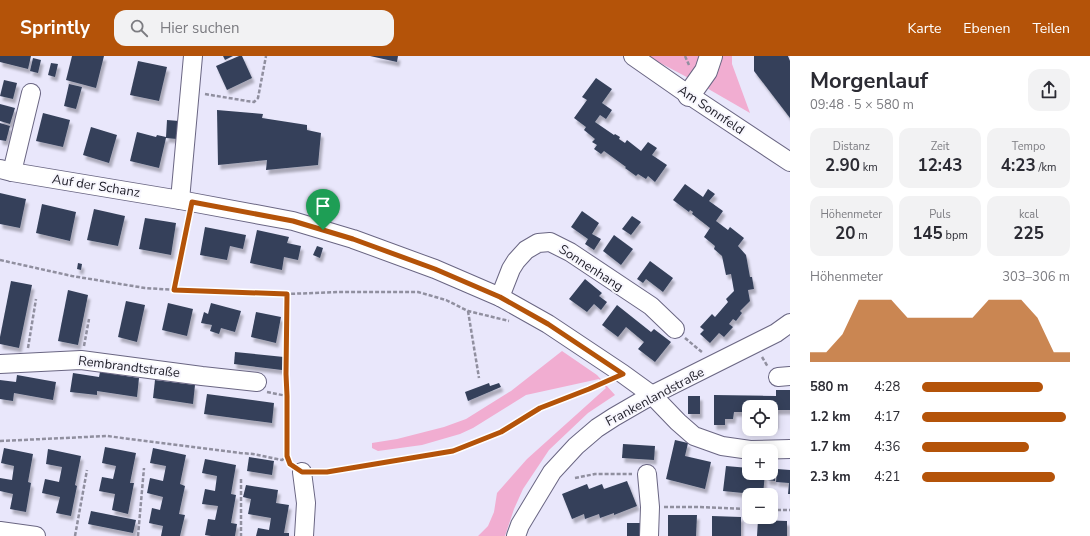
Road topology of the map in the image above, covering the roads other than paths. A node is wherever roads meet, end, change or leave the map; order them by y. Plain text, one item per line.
1 (193, 56) edge
2 (633, 56) edge
3 (711, 56) edge
4 (31, 93) dead end
5 (689, 95) junction
6 (790, 162) edge
7 (6, 170) edge
8 (186, 201) junction
9 (500, 297) junction
10 (790, 323) edge
11 (675, 329) road end
12 (0, 364) edge
13 (258, 382) dead end
14 (652, 395) junction
15 (790, 449) edge
16 (302, 472) road end
17 (647, 474) road end
18 (0, 531) edge
19 (36, 536) edge
20 (304, 536) edge
21 (516, 536) edge
22 (649, 536) edge

1 - 8 street
2 - 5 street, Am Sonnfeld
3 - 5 highway
4 - 7 street, Auf der Schanz
5 - 6 street, Am Sonnfeld
7 - 8 street, Auf der Schanz
8 - 9 street, Auf der Schanz
9 - 11 street, Sonnenhang
9 - 14 street, Auf der Schanz
10 - 14 street, Frankenlandstraße
12 - 13 street, Rembrandtstraße
14 - 15 street, Auf der Schanz
14 - 21 street, Frankenlandstraße
16 - 20 street
17 - 22 street
18 - 19 street

